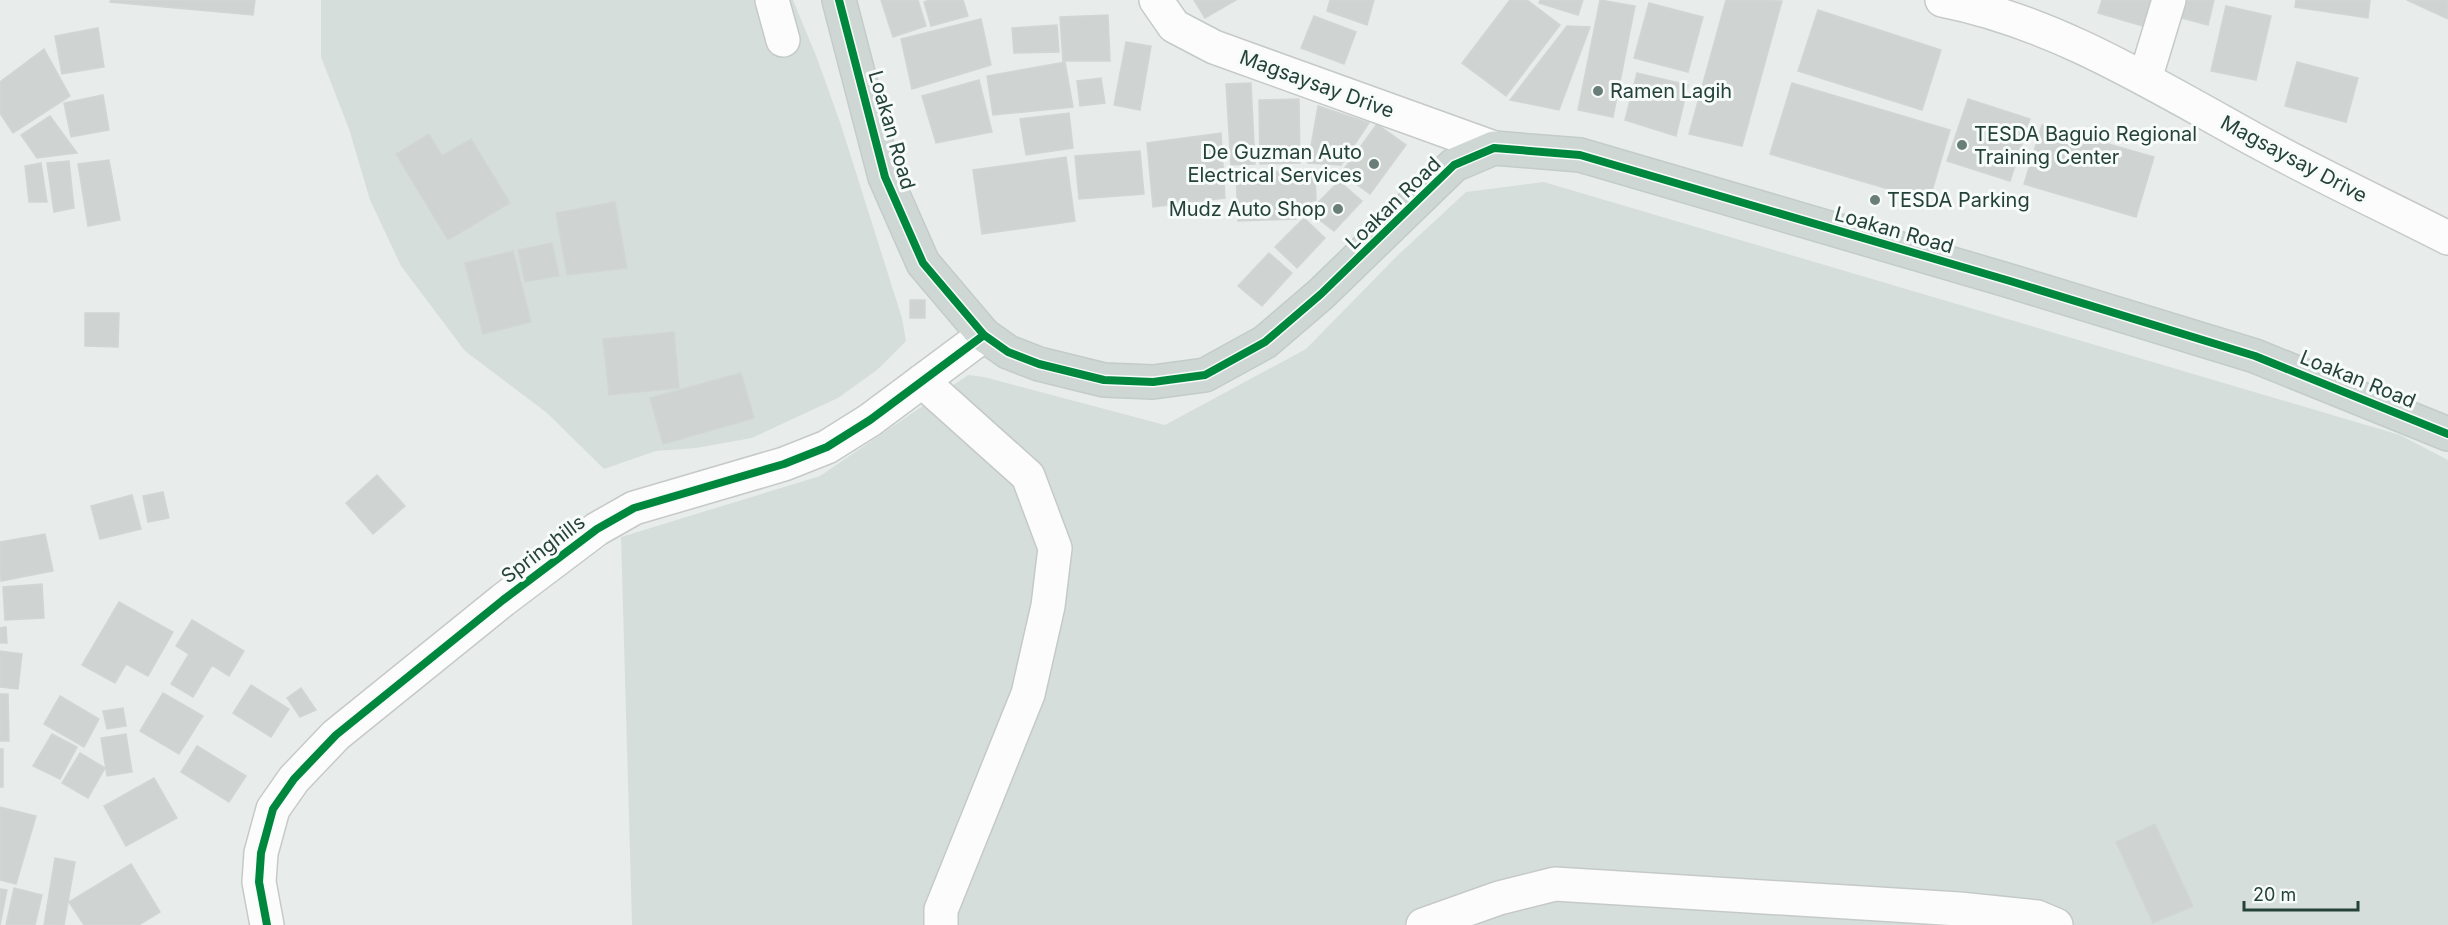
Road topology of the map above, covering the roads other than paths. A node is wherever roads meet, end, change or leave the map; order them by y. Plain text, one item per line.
1 (772, 0) edge
2 (839, 0) edge
3 (1156, 0) edge
4 (1942, 0) edge
5 (2169, 0) edge
6 (783, 40) dead end
7 (2145, 79) junction
8 (1494, 148) junction
9 (2448, 238) edge
10 (984, 335) junction
11 (922, 381) junction
12 (2448, 434) edge
13 (1555, 884) junction
14 (267, 925) edge
15 (941, 925) edge
16 (1423, 925) edge
17 (1471, 925) edge
18 (2056, 925) edge

1 - 6 street
2 - 10 main road, Loakan Road
3 - 8 street, Magsaysay Drive
4 - 7 street, Magsaysay Drive
5 - 7 street
7 - 9 street, Magsaysay Drive
8 - 10 main road, Loakan Road
8 - 12 main road, Loakan Road
10 - 11 street, Springhills
11 - 14 street, Springhills
11 - 15 street
13 - 16 street
13 - 17 street
13 - 18 street

